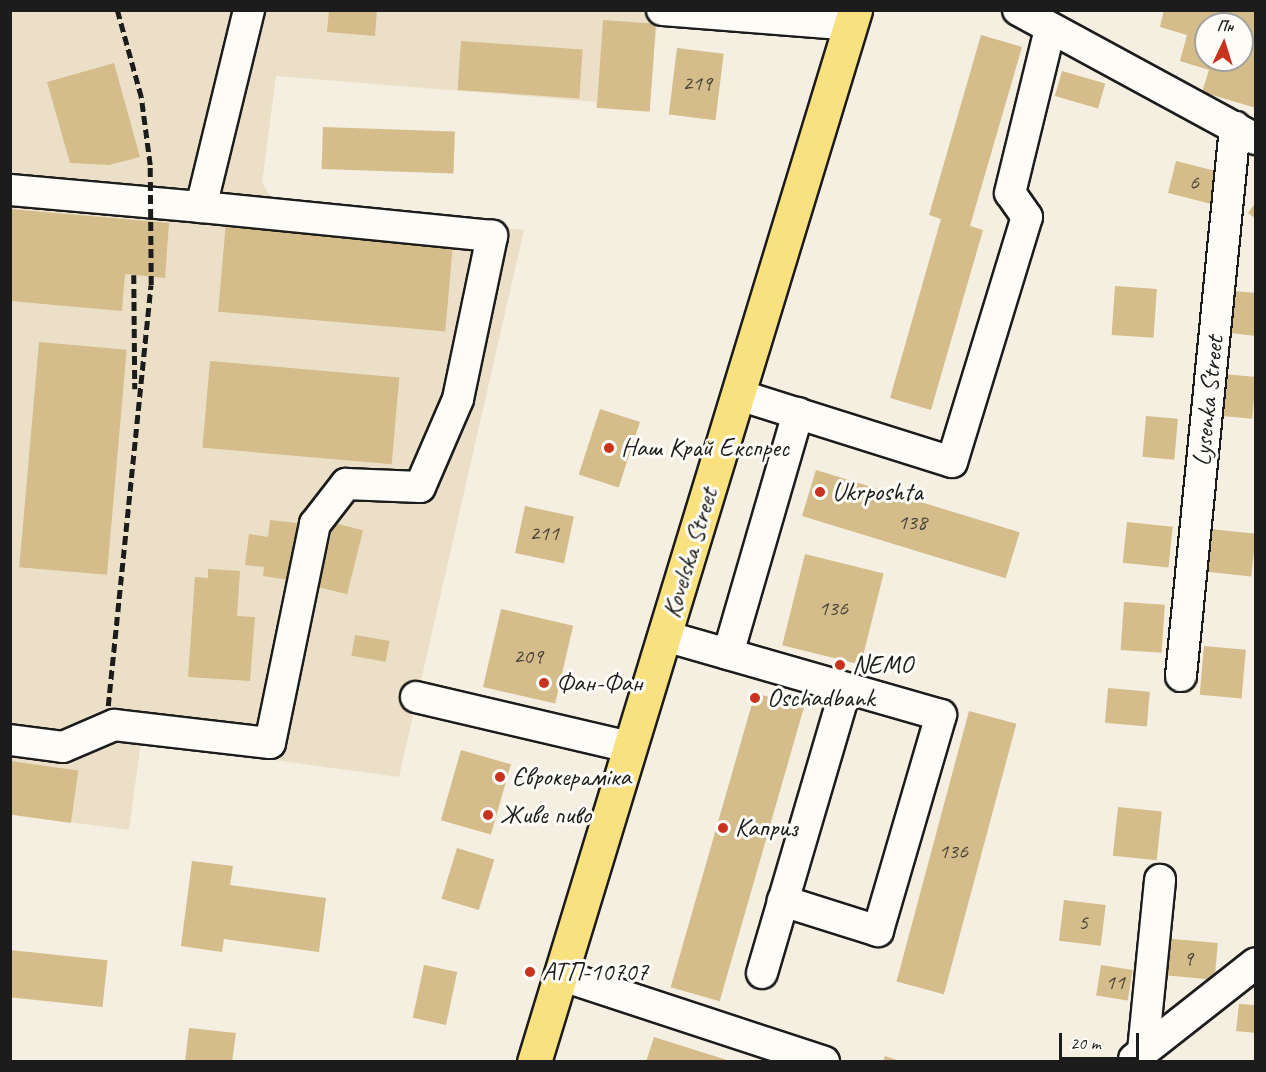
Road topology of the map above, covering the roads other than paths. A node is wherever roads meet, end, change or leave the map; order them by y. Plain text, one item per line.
1 (249, 10) edge
2 (662, 10) edge
3 (1018, 10) edge
4 (853, 18) edge
5 (1050, 29) junction
6 (1245, 133) edge
7 (10, 190) edge
8 (201, 207) junction
9 (739, 395) junction
10 (798, 413) junction
11 (665, 636) junction
12 (728, 654) junction
13 (1180, 676) dead end
14 (846, 688) junction
15 (416, 697) dead end
16 (10, 740) edge
17 (630, 747) junction
18 (1160, 880) dead end
19 (783, 901) junction
20 (1256, 963) edge
21 (762, 973) dead end
22 (560, 975) junction
23 (1138, 1056) edge
24 (534, 1062) edge
25 (824, 1062) edge

1 - 8 street
2 - 4 street
3 - 5 street
4 - 9 main road, Kovelska Street
5 - 6 street
5 - 10 street
6 - 13 street, Lysenka Street
7 - 8 street
8 - 16 street
9 - 10 street
9 - 11 main road, Kovelska Street
10 - 12 street
11 - 12 street
11 - 17 main road, Kovelska Street
12 - 14 street
14 - 19 street
14 - 19 street
15 - 17 street
17 - 22 main road, Kovelska Street
18 - 23 street
19 - 21 street
20 - 23 street
22 - 24 main road, Kovelska Street
22 - 25 street

